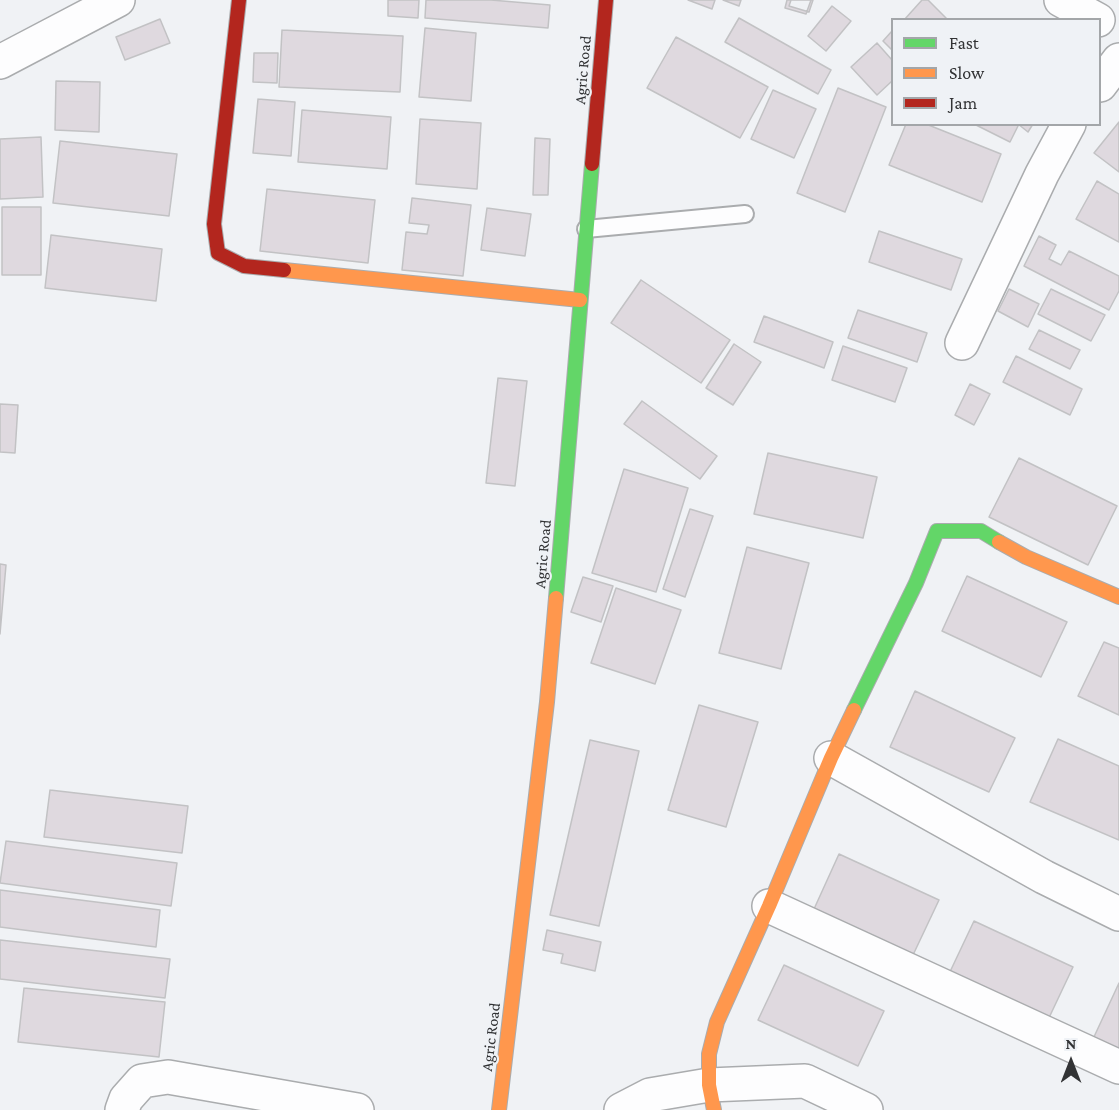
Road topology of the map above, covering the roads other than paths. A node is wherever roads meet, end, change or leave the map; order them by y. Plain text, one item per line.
1 (118, 0) edge
2 (239, 0) edge
3 (606, 0) edge
4 (1061, 0) edge
5 (1095, 18) edge
6 (1101, 21) edge
7 (1119, 30) edge
8 (1119, 60) edge
9 (0, 62) edge
10 (1101, 84) edge
11 (1068, 126) edge
12 (745, 214) dead end
13 (586, 229) junction
14 (580, 300) junction
15 (962, 343) dead end
16 (1119, 597) edge
17 (831, 758) junction
18 (769, 906) junction
19 (1119, 914) edge
20 (1119, 1067) edge
21 (711, 1097) edge
22 (122, 1110) edge
23 (357, 1110) edge
24 (500, 1110) edge
25 (621, 1110) edge
26 (866, 1110) edge

1 - 9 street
2 - 14 street
3 - 13 street, Agric Road
4 - 5 street
6 - 7 street
8 - 10 street
11 - 15 street
12 - 13 lane
13 - 14 street, Agric Road
14 - 24 street, Agric Road
16 - 17 street
17 - 18 street
17 - 19 street
18 - 20 street
18 - 21 street
21 - 25 street
21 - 26 street
22 - 23 street

